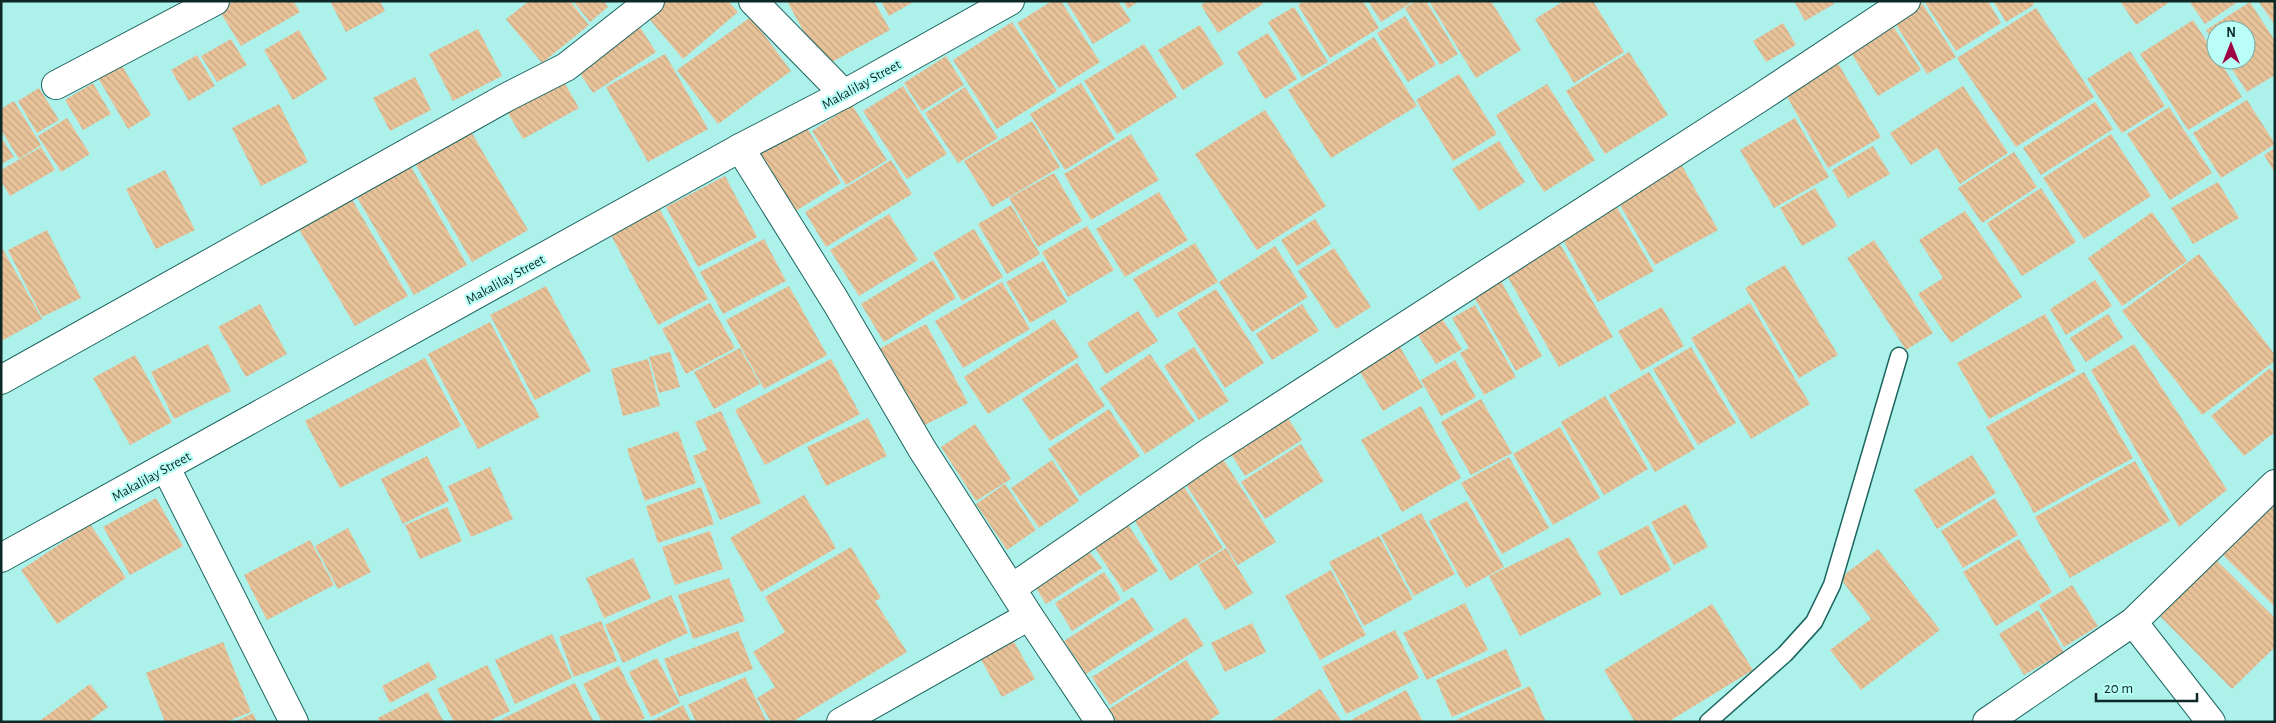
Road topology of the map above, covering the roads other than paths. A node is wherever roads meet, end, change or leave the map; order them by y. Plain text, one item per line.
1 (215, 1) edge
2 (650, 1) edge
3 (753, 1) edge
4 (1010, 1) edge
5 (1906, 1) edge
6 (56, 85) dead end
7 (844, 94) junction
8 (740, 148) junction
9 (1899, 356) dead end
10 (1, 380) edge
11 (166, 468) junction
12 (2275, 484) edge
13 (1, 558) edge
14 (1012, 588) junction
15 (1029, 616) junction
16 (2133, 622) junction
17 (294, 722) edge
18 (841, 722) edge
19 (1100, 722) edge
20 (1708, 722) edge
21 (1987, 722) edge
22 (2211, 722) edge

1 - 6 street
2 - 10 street
3 - 7 street
4 - 7 street, Makalilay Street
5 - 14 street
7 - 8 street, Makalilay Street
8 - 11 street, Makalilay Street
8 - 14 street
9 - 20 lane
11 - 13 street, Makalilay Street
11 - 17 street
12 - 16 street
14 - 15 street
15 - 18 street
15 - 19 street
16 - 21 street
16 - 22 street

